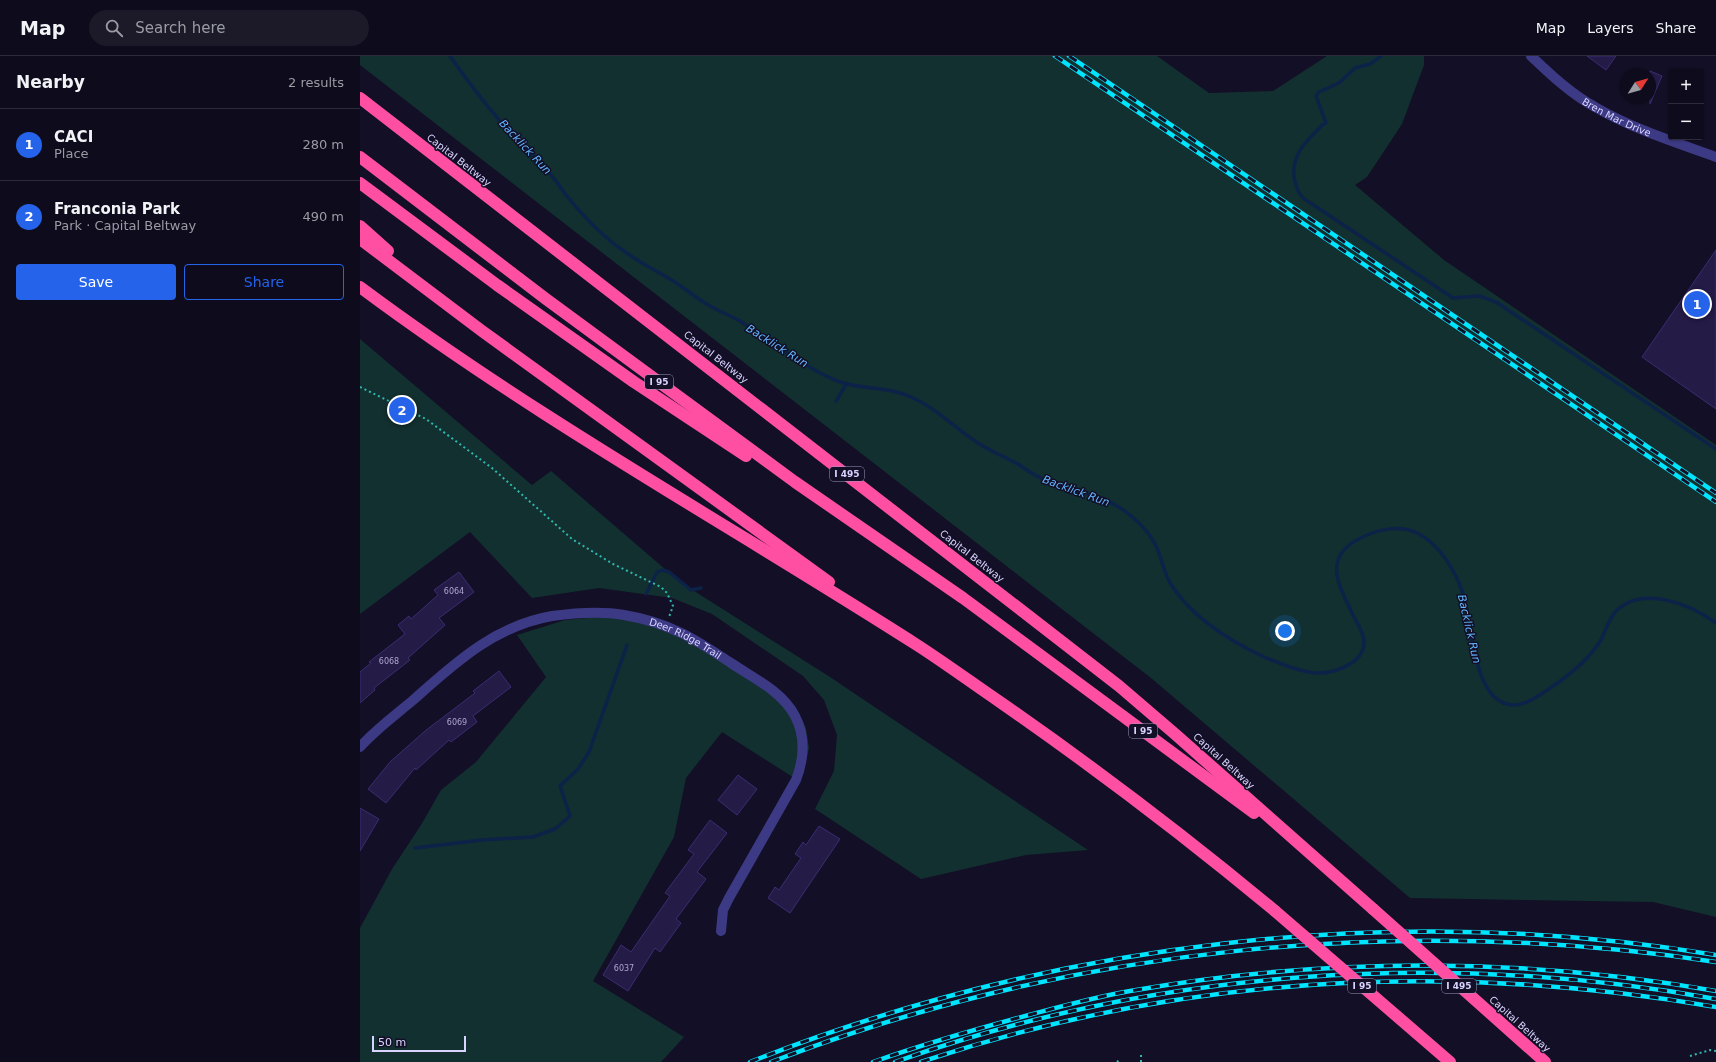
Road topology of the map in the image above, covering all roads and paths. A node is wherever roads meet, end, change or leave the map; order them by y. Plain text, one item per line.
1 (1531, 56) edge
2 (360, 98) edge
3 (360, 157) edge
4 (1716, 157) edge
5 (360, 183) edge
6 (360, 226) edge
7 (360, 239) edge
8 (360, 287) edge
9 (482, 331) junction
10 (360, 387) edge
11 (963, 598) junction
12 (665, 627) junction
13 (919, 647) junction
14 (360, 747) edge
15 (1323, 865) junction
16 (1373, 909) joint
17 (721, 931) dead end
18 (1716, 1051) edge
19 (1141, 1055) dead end
20 (1690, 1056) dead end
21 (1141, 1062) edge
22 (1450, 1062) edge
23 (1545, 1062) edge

1 - 4 street, Bren Mar Drive
2 - 15 highway, Capital Beltway / I 495
3 - 11 highway, I 95
5 - 11 highway
6 - 9 highway
7 - 9 highway, I 95
8 - 13 highway
9 - 13 highway, I 95
10 - 12 path
11 - 15 highway, I 95
12 - 14 street, Deer Ridge Trail
12 - 17 street, Deer Ridge Trail
13 - 22 highway, I 95, bridge
15 - 16 highway, Capital Beltway / I 95
16 - 23 highway, Capital Beltway / I 495, bridge
18 - 20 path
19 - 21 path

